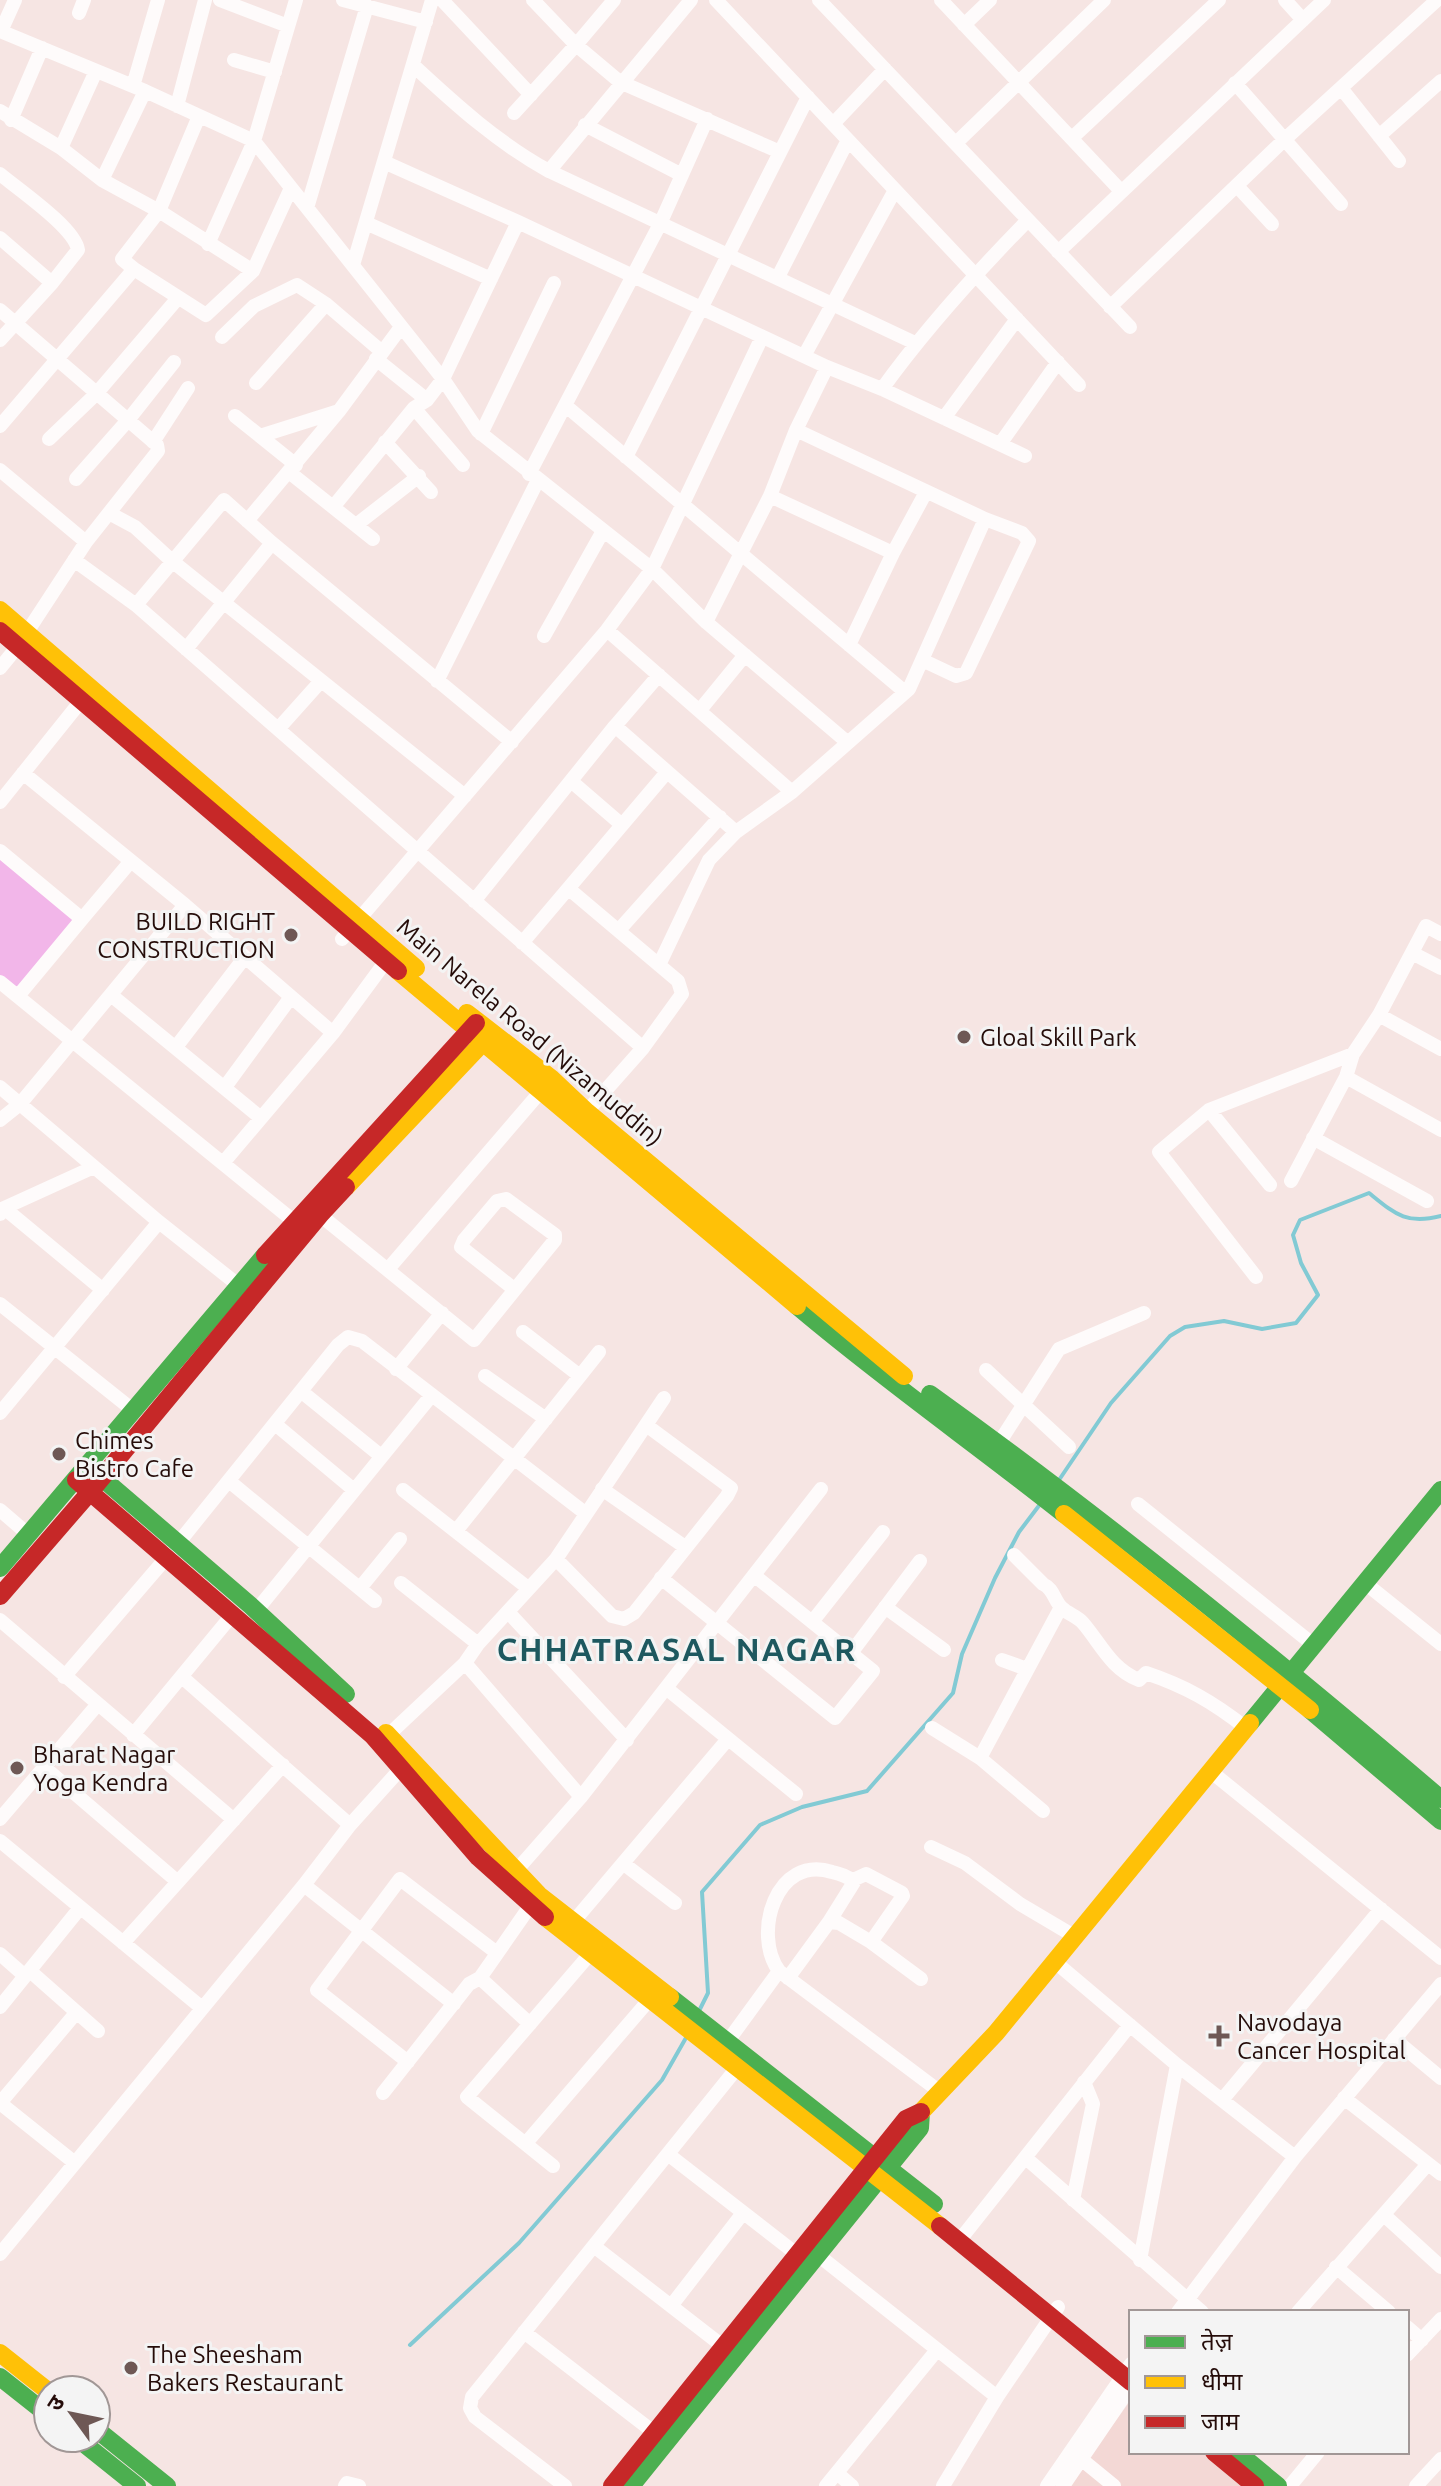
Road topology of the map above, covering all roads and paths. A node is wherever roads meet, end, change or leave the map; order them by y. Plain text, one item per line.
1 (15, 0) edge
2 (158, 0) edge
3 (205, 0) edge
4 (220, 0) edge
5 (296, 0) edge
6 (343, 0) edge
7 (432, 0) edge
8 (442, 0) edge
9 (533, 0) edge
10 (614, 0) edge
11 (691, 0) edge
12 (716, 0) edge
13 (819, 0) edge
14 (941, 0) edge
15 (990, 0) edge
16 (1104, 0) edge
17 (1219, 0) edge
18 (1285, 0) edge
19 (1324, 0) edge
20 (1437, 0) edge
21 (367, 6) junction
22 (1441, 6) edge
23 (1303, 20) junction
24 (426, 22) junction
25 (964, 25) junction
26 (288, 26) junction
27 (0, 31) edge
28 (576, 45) junction
29 (42, 48) junction
30 (234, 60) dead end
31 (414, 66) junction
32 (885, 69) junction
33 (96, 71) junction
34 (275, 72) junction
35 (1441, 81) edge
36 (620, 82) junction
37 (1018, 83) junction
38 (1235, 83) junction
39 (1341, 88) junction
40 (139, 89) junction
41 (531, 95) junction
42 (808, 97) junction
43 (177, 106) junction
44 (514, 113) dead end
45 (6, 116) edge
46 (199, 116) junction
47 (707, 119) junction
48 (833, 124) junction
49 (585, 125) junction
50 (1379, 136) junction
51 (1072, 138) junction
52 (848, 140) junction
53 (1284, 140) junction
54 (254, 141) junction
55 (956, 143) junction
56 (61, 148) junction
57 (780, 152) junction
58 (1399, 161) dead end
59 (384, 162) junction
60 (549, 171) junction
61 (0, 174) edge
62 (682, 175) junction
63 (102, 180) junction
64 (1237, 186) junction
65 (291, 188) junction
66 (895, 190) junction
67 (1121, 191) junction
68 (1341, 204) dead end
69 (307, 208) junction
70 (159, 211) junction
71 (1028, 220) junction
72 (518, 222) junction
73 (366, 223) junction
74 (660, 224) junction
75 (1272, 224) dead end
76 (0, 238) edge
77 (208, 244) junction
78 (1058, 252) junction
79 (728, 254) junction
80 (353, 265) junction
81 (134, 269) junction
82 (253, 271) junction
83 (975, 274) junction
84 (633, 277) junction
85 (778, 277) junction
86 (491, 279) junction
87 (52, 283) junction
88 (554, 283) dead end
89 (178, 298) junction
90 (832, 302) junction
91 (326, 304) junction
92 (1110, 307) junction
93 (701, 308) junction
94 (0, 310) edge
95 (1017, 319) junction
96 (14, 322) junction
97 (401, 327) junction
98 (1130, 327) dead end
99 (222, 337) dead end
100 (762, 337) junction
101 (0, 340) edge
102 (915, 343) junction
103 (378, 355) junction
104 (804, 356) junction
105 (56, 360) junction
106 (174, 362) dead end
107 (1058, 362) junction
108 (827, 367) junction
109 (443, 379) junction
110 (256, 383) dead end
111 (1079, 385) dead end
112 (188, 388) dead end
113 (882, 389) junction
114 (96, 394) junction
115 (420, 404) junction
116 (566, 406) junction
117 (339, 411) junction
118 (235, 416) dead end
119 (944, 418) junction
120 (129, 419) junction
121 (0, 426) edge
122 (796, 430) junction
123 (481, 434) junction
124 (260, 436) junction
125 (49, 439) dead end
126 (153, 442) junction
127 (385, 442) junction
128 (1000, 444) junction
129 (1025, 456) dead end
130 (626, 457) junction
131 (463, 465) dead end
132 (292, 468) junction
133 (0, 470) edge
134 (419, 476) junction
135 (533, 477) junction
136 (76, 479) dead end
137 (431, 492) dead end
138 (926, 492) junction
139 (770, 496) junction
140 (683, 503) junction
141 (334, 506) junction
142 (109, 513) junction
143 (985, 519) junction
144 (247, 521) junction
145 (356, 525) junction
146 (603, 531) junction
147 (373, 539) dead end
148 (86, 542) junction
149 (272, 543) junction
150 (740, 551) junction
151 (893, 553) junction
152 (74, 560) junction
153 (172, 561) junction
154 (652, 569) junction
155 (222, 602) junction
156 (136, 605) junction
157 (0, 610) edge
158 (706, 622) junction
159 (607, 630) junction
160 (0, 631) edge
161 (544, 636) dead end
162 (22, 640) junction
163 (849, 645) junction
164 (186, 649) junction
165 (745, 655) junction
166 (922, 660) junction
167 (0, 668) edge
168 (659, 675) junction
169 (321, 681) junction
170 (437, 681) junction
171 (905, 692) junction
172 (81, 701) junction
173 (700, 710) junction
174 (615, 726) junction
175 (278, 729) junction
176 (512, 742) junction
177 (847, 742) junction
178 (667, 772) junction
179 (23, 773) junction
180 (571, 781) junction
181 (792, 792) junction
182 (465, 796) junction
183 (0, 802) edge
184 (720, 817) junction
185 (622, 825) junction
186 (736, 832) junction
187 (0, 851) edge
188 (417, 852) junction
189 (131, 861) junction
190 (569, 889) junction
191 (474, 901) junction
192 (185, 905) junction
193 (82, 919) junction
194 (350, 930) junction
195 (619, 930) junction
196 (1441, 934) edge
197 (522, 943) junction
198 (1412, 953) junction
199 (245, 957) junction
200 (386, 961) junction
201 (659, 965) junction
202 (1441, 968) edge
203 (0, 982) edge
204 (111, 995) junction
205 (18, 996) junction
206 (291, 997) junction
207 (1379, 1015) junction
208 (480, 1032) junction
209 (333, 1033) junction
210 (74, 1040) junction
211 (176, 1047) junction
212 (643, 1048) junction
213 (1441, 1049) edge
214 (1353, 1054) junction
215 (1346, 1077) junction
216 (0, 1087) edge
217 (225, 1087) junction
218 (542, 1090) junction
219 (20, 1104) junction
220 (1209, 1110) junction
221 (261, 1118) junction
222 (582, 1118) junction
223 (0, 1120) edge
224 (1441, 1130) edge
225 (1313, 1138) junction
226 (223, 1163) junction
227 (94, 1167) junction
228 (1291, 1181) dead end
229 (1270, 1185) dead end
230 (1427, 1201) dead end
231 (2, 1211) edge
232 (320, 1215) junction
233 (159, 1222) junction
234 (301, 1227) junction
235 (389, 1268) junction
236 (1256, 1277) dead end
237 (514, 1289) junction
238 (103, 1290) junction
239 (246, 1291) junction
240 (0, 1304) edge
241 (442, 1313) junction
242 (1144, 1313) dead end
243 (523, 1332) dead end
244 (55, 1348) junction
245 (599, 1352) dead end
246 (396, 1369) junction
247 (986, 1370) dead end
248 (485, 1376) dead end
249 (580, 1376) junction
250 (302, 1392) junction
251 (431, 1396) junction
252 (664, 1398) dead end
253 (2, 1405) edge
254 (1024, 1405) junction
255 (134, 1411) junction
256 (546, 1419) junction
257 (275, 1424) junction
258 (646, 1425) junction
259 (999, 1443) junction
260 (1069, 1447) dead end
261 (381, 1456) junction
262 (515, 1460) junction
263 (89, 1479) junction
264 (229, 1481) junction
265 (1036, 1482) junction
266 (602, 1489) junction
267 (821, 1489) dead end
268 (354, 1490) junction
269 (403, 1490) dead end
270 (1441, 1490) edge
271 (1138, 1504) dead end
272 (0, 1510) edge
273 (585, 1513) junction
274 (456, 1531) junction
275 (883, 1532) dead end
276 (29, 1535) junction
277 (400, 1539) dead end
278 (310, 1546) junction
279 (685, 1547) junction
280 (172, 1550) junction
281 (1014, 1555) dead end
282 (556, 1559) junction
283 (920, 1561) dead end
284 (2, 1562) edge
285 (755, 1576) junction
286 (661, 1578) junction
287 (401, 1583) dead end
288 (1365, 1583) junction
289 (360, 1588) junction
290 (528, 1588) junction
291 (0, 1596) edge
292 (375, 1601) dead end
293 (885, 1607) junction
294 (1061, 1607) junction
295 (256, 1611) junction
296 (509, 1613) junction
297 (233, 1614) junction
298 (0, 1620) edge
299 (812, 1622) junction
300 (715, 1624) junction
301 (478, 1644) junction
302 (1441, 1644) edge
303 (1315, 1646) junction
304 (944, 1650) dead end
305 (851, 1653) junction
306 (1002, 1660) dead end
307 (465, 1663) junction
308 (1027, 1669) junction
309 (64, 1677) junction
310 (182, 1677) junction
311 (1288, 1680) junction
312 (666, 1688) junction
313 (98, 1704) junction
314 (932, 1728) dead end
315 (1246, 1728) junction
316 (133, 1735) junction
317 (384, 1739) junction
318 (728, 1739) junction
319 (627, 1740) junction
320 (980, 1758) junction
321 (405, 1764) junction
322 (283, 1765) junction
323 (44, 1767) junction
324 (1209, 1770) junction
325 (796, 1794) dead end
326 (581, 1797) junction
327 (1441, 1799) edge
328 (1043, 1811) dead end
329 (0, 1819) edge
330 (234, 1820) junction
331 (1441, 1821) edge
332 (350, 1825) junction
333 (0, 1841) edge
334 (931, 1847) dead end
335 (624, 1864) junction
336 (515, 1872) junction
337 (853, 1880) junction
338 (178, 1882) junction
339 (304, 1885) junction
340 (534, 1900) junction
341 (675, 1903) dead end
342 (80, 1908) junction
343 (1381, 1909) junction
344 (829, 1922) junction
345 (568, 1928) junction
346 (362, 1932) junction
347 (1074, 1936) junction
348 (871, 1942) junction
349 (123, 1943) junction
350 (497, 1953) junction
351 (0, 1954) edge
352 (590, 1954) junction
353 (1441, 1958) edge
354 (1054, 1961) junction
355 (28, 1974) junction
356 (783, 1975) junction
357 (480, 1978) junction
358 (921, 1979) dead end
359 (1441, 1984) edge
360 (663, 2003) junction
361 (454, 2004) junction
362 (0, 2007) edge
363 (202, 2008) junction
364 (76, 2013) junction
365 (530, 2024) junction
366 (1130, 2025) junction
367 (98, 2031) dead end
368 (715, 2037) junction
369 (1394, 2039) junction
370 (408, 2062) junction
371 (742, 2062) junction
372 (1177, 2065) junction
373 (1441, 2078) edge
374 (1084, 2082) junction
375 (939, 2091) junction
376 (383, 2093) dead end
377 (1344, 2098) junction
378 (1222, 2100) junction
379 (0, 2103) edge
380 (526, 2143) junction
381 (669, 2155) junction
382 (1295, 2157) junction
383 (1027, 2159) junction
384 (75, 2163) junction
385 (1428, 2164) junction
386 (553, 2166) dead end
387 (877, 2168) junction
388 (1441, 2174) edge
389 (1073, 2200) junction
390 (743, 2213) junction
391 (1384, 2215) junction
392 (962, 2236) junction
393 (595, 2247) junction
394 (0, 2254) edge
395 (808, 2258) junction
396 (1140, 2260) junction
397 (1336, 2267) junction
398 (1441, 2267) edge
399 (671, 2306) junction
400 (1182, 2306) edge
401 (1300, 2310) edge
402 (1387, 2310) edge
403 (1055, 2312) junction
404 (1441, 2319) edge
405 (1409, 2329) edge
406 (524, 2332) junction
407 (1422, 2340) junction
408 (937, 2350) junction
409 (730, 2351) junction
410 (0, 2353) edge
411 (1409, 2353) edge
412 (1129, 2373) edge
413 (0, 2377) edge
414 (32, 2378) edge
415 (997, 2397) junction
416 (32, 2402) edge
417 (661, 2437) junction
418 (112, 2442) edge
419 (97, 2454) edge
420 (1216, 2454) edge
421 (1239, 2454) edge
422 (1316, 2454) edge
423 (1081, 2459) junction
424 (1441, 2459) edge
425 (837, 2473) junction
426 (137, 2486) edge
427 (167, 2486) edge
428 (345, 2486) edge
429 (359, 2486) edge
430 (565, 2486) edge
431 (612, 2486) edge
432 (631, 2486) edge
433 (826, 2486) edge
434 (852, 2486) edge
435 (943, 2486) edge
436 (1047, 2486) edge
437 (1063, 2486) edge
438 (1114, 2486) edge
439 (1255, 2486) edge
440 (1278, 2486) edge
441 (1290, 2486) edge
442 (1416, 2486) edge

1 - 27 street
2 - 40 street
3 - 43 street
4 - 26 street
5 - 26 street
6 - 21 street
7 - 24 street
8 - 41 street
9 - 28 street
10 - 28 street
11 - 36 street
12 - 42 street
13 - 32 street
14 - 25 street
15 - 25 street
16 - 37 street
17 - 51 street
18 - 23 street
19 - 23 street
20 - 22 street
20 - 39 street
21 - 24 street
21 - 69 street
23 - 38 street
24 - 31 street
25 - 37 street
26 - 34 street
27 - 29 street
28 - 36 street
28 - 41 street
29 - 33 street
29 - 45 street
30 - 34 street
31 - 59 street
31 - 60 street
32 - 48 street
32 - 55 street
33 - 40 street
33 - 56 street
34 - 54 street
35 - 50 street
36 - 47 street
36 - 49 street
37 - 51 street
37 - 55 street
38 - 53 street
38 - 67 street
39 - 50 street
39 - 53 street
40 - 43 street
40 - 63 street
41 - 44 street
42 - 48 street
42 - 57 street
43 - 46 street
45 - 56 street
46 - 54 street
46 - 70 street
47 - 57 street
47 - 62 street
48 - 52 street
49 - 60 street
49 - 62 street
50 - 58 street
51 - 67 street
52 - 66 street
52 - 85 street
53 - 64 street
53 - 68 street
54 - 65 street
54 - 77 street
55 - 71 street
56 - 63 street
57 - 79 street
59 - 72 street
59 - 73 street
60 - 74 street
61 - 87 street
62 - 74 street
63 - 70 street
64 - 75 street
64 - 92 street
65 - 69 street
65 - 82 street
66 - 83 street
66 - 90 street
67 - 78 street
69 - 80 street
70 - 77 street
70 - 81 street
71 - 78 street
71 - 83 street
72 - 84 street
72 - 86 street
73 - 80 street
73 - 86 street
74 - 79 street
74 - 84 street
76 - 87 street
77 - 82 street
78 - 92 street
79 - 85 street
79 - 93 street
80 - 97 street
81 - 89 street
81 - 105 street
82 - 89 street
83 - 95 street
83 - 102 street
84 - 93 street
84 - 116 street
85 - 90 street
86 - 109 street
87 - 96 street
88 - 123 street
89 - 114 street
90 - 102 street
90 - 104 street
91 - 99 street
91 - 103 street
91 - 110 street
92 - 98 street
93 - 100 street
93 - 130 street
94 - 96 street
95 - 107 street
95 - 119 street
96 - 101 street
96 - 105 street
97 - 103 street
97 - 109 street
100 - 104 street
100 - 140 street
102 - 113 street
103 - 115 street
103 - 117 street
104 - 108 street
105 - 114 street
105 - 121 street
106 - 120 street
107 - 111 street
107 - 128 street
108 - 113 street
108 - 122 street
109 - 115 street
109 - 123 street
112 - 126 street
113 - 119 street
114 - 120 street
114 - 125 street
115 - 127 street
115 - 131 street
116 - 130 street
116 - 135 street
117 - 124 street
117 - 132 street
118 - 124 street
119 - 128 street
120 - 126 street
120 - 136 street
122 - 138 street
122 - 139 street
123 - 135 street
124 - 132 street
126 - 142 street
127 - 134 street
127 - 141 street
128 - 129 street
130 - 140 street
132 - 141 street
132 - 144 street
133 - 148 street
134 - 137 street
134 - 145 street
135 - 146 street
135 - 170 street
138 - 143 street
138 - 151 street
139 - 150 street
139 - 151 street
140 - 150 street
140 - 154 street
141 - 145 street
142 - 148 street
142 - 153 street
143 - 166 street
143 - 166 street
144 - 149 street
144 - 153 street
145 - 147 street
146 - 154 street
146 - 161 street
148 - 152 street
149 - 155 street
149 - 170 street
150 - 158 street
150 - 163 street
151 - 163 street
152 - 156 street
152 - 162 street
153 - 155 street
153 - 156 street
154 - 158 street
154 - 159 street
155 - 164 street
155 - 169 street
156 - 164 street
157 - 162 street, Main Narela Road (Nizamuddin)
158 - 165 street
159 - 168 street
159 - 176 street
160 - 162 street, Main Narela Road (Nizamuddin)
162 - 167 street
162 - 172 street, Main Narela Road (Nizamuddin)
162 - 194 street, Main Narela Road (Nizamuddin)
163 - 171 street
164 - 175 street
165 - 173 street
165 - 177 street
166 - 171 street
168 - 173 street
168 - 174 street
169 - 175 street
169 - 182 street
170 - 176 street
171 - 177 street
172 - 179 street
172 - 194 street, Main Narela Road (Nizamuddin)
173 - 181 street
174 - 178 street
174 - 180 street
175 - 188 street
176 - 182 street
177 - 181 street
178 - 184 street
178 - 185 street
179 - 183 street
179 - 189 street
180 - 185 street
180 - 191 street
181 - 186 street
182 - 188 street
184 - 186 street
184 - 195 street
185 - 190 street
186 - 201 street
187 - 193 street
188 - 191 street
188 - 194 street
189 - 192 street
189 - 193 street
190 - 195 street
190 - 197 street
191 - 197 street
192 - 199 street
192 - 204 street
193 - 205 street
194 - 200 street, Main Narela Road (Nizamuddin)
194 - 208 street, Main Narela Road (Nizamuddin)
195 - 201 street
196 - 198 street
197 - 212 street
198 - 202 street
198 - 207 street
199 - 206 street
199 - 211 street
200 - 208 street, Main Narela Road (Nizamuddin)
200 - 209 street
201 - 212 street
203 - 205 street
204 - 210 street
204 - 211 street
205 - 210 street
206 - 209 street
206 - 217 street
207 - 213 street
207 - 214 street
208 - 218 street, Main Narela Road (Nizamuddin)
208 - 222 street, Main Narela Road (Nizamuddin)
208 - 232 street
208 - 234 street
209 - 221 street
210 - 219 street
210 - 226 street
211 - 217 street
212 - 222 street
214 - 215 street
214 - 220 street
215 - 224 street
215 - 225 street
216 - 219 street
217 - 221 street
218 - 222 street, Main Narela Road (Nizamuddin)
218 - 235 street
219 - 223 street
219 - 227 street
220 - 229 street
220 - 236 street
221 - 226 street
222 - 259 street, Main Narela Road (Nizamuddin)
222 - 265 street, Main Narela Road (Nizamuddin)
225 - 228 street
225 - 230 street
226 - 234 street
227 - 231 street
227 - 233 street
231 - 238 street
232 - 234 street
232 - 235 street
233 - 238 street
233 - 239 street
234 - 239 street
235 - 241 street
237 - 237 street
237 - 241 street
238 - 244 street
239 - 255 street
239 - 263 street
240 - 244 street
241 - 246 street
242 - 254 street
243 - 249 street
244 - 253 street
244 - 255 street
245 - 249 street
246 - 250 street
246 - 251 street
247 - 254 street
248 - 256 street
249 - 256 street
250 - 257 street
250 - 261 street
251 - 261 street
251 - 262 street
252 - 258 street
254 - 259 street
254 - 260 street
255 - 263 street
256 - 262 street
257 - 264 street
257 - 268 street
258 - 266 street
258 - 279 street
259 - 265 street, Main Narela Road (Nizamuddin)
261 - 268 street
262 - 273 street
262 - 274 street
263 - 276 street
263 - 280 street
263 - 291 street
264 - 278 street
264 - 280 street
265 - 311 street
266 - 273 street
266 - 279 street
267 - 285 street
268 - 278 street
269 - 274 street
270 - 288 street
271 - 303 street
272 - 276 street
273 - 282 street
274 - 290 street
275 - 299 street
276 - 284 street
277 - 289 street
278 - 289 street
278 - 295 street
279 - 286 street
280 - 295 street
280 - 297 street
280 - 309 street
281 - 294 street
282 - 286 street
282 - 290 street
283 - 293 street
285 - 299 street
285 - 300 street
286 - 300 street
287 - 301 street
288 - 302 street
288 - 303 street
289 - 292 street
290 - 296 street
293 - 304 street
293 - 305 street
294 - 308 street
294 - 315 street
295 - 317 street
296 - 301 street
296 - 319 street
297 - 310 street
297 - 317 street
298 - 309 street
299 - 305 street
300 - 305 street
300 - 312 street
301 - 307 street
303 - 311 street
306 - 308 street
307 - 317 street
307 - 326 street
308 - 320 street
309 - 313 street
310 - 316 street
310 - 322 street
311 - 315 street
311 - 327 street
311 - 331 street
312 - 318 street
312 - 319 street
313 - 316 street
313 - 323 street
314 - 320 street
315 - 324 street
316 - 330 street
317 - 321 street
318 - 325 street
318 - 335 street
319 - 326 street
320 - 328 street
321 - 332 street
321 - 336 street
321 - 340 street
322 - 330 street
322 - 332 street
323 - 329 street
323 - 338 street
324 - 343 street
324 - 347 street
326 - 336 street
330 - 338 street
332 - 339 street
333 - 342 street
334 - 347 street
335 - 341 street
335 - 345 street
336 - 340 street
337 - 344 street
337 - 348 street
337 - 356 street
338 - 349 street
339 - 346 street
339 - 363 street
340 - 345 street
340 - 350 street
342 - 349 street
342 - 355 street
343 - 353 street
343 - 378 street
344 - 348 street
344 - 356 street
345 - 352 street
345 - 360 street
346 - 350 street
346 - 361 street
346 - 370 street
347 - 354 street
348 - 358 street
349 - 363 street
350 - 357 street
351 - 355 street
352 - 360 street
352 - 365 street
354 - 366 street
354 - 375 street
355 - 362 street
355 - 364 street
356 - 368 street
356 - 375 street
357 - 361 street
357 - 365 street
359 - 369 street
360 - 368 street
360 - 380 street
361 - 370 street
363 - 384 street
364 - 367 street
364 - 379 street
365 - 380 street
366 - 372 street
366 - 374 street
368 - 371 street
369 - 373 street
369 - 377 street
370 - 376 street
371 - 381 street
371 - 387 street
372 - 378 street
372 - 396 street
374 - 383 street
374 - 389 street
375 - 387 street
377 - 382 street
377 - 385 street
378 - 382 street
379 - 384 street
380 - 386 street
381 - 390 street
381 - 393 street
382 - 400 street
383 - 389 street
383 - 392 street
384 - 394 street
385 - 388 street
385 - 391 street
387 - 392 street
387 - 395 street
389 - 396 street
390 - 395 street
390 - 399 street
391 - 397 street
391 - 398 street
392 - 403 street
393 - 399 street
393 - 406 street
395 - 408 street
395 - 409 street
396 - 400 street
397 - 401 street
397 - 402 street
399 - 409 street
403 - 412 street
403 - 415 street
404 - 407 street
405 - 407 street
406 - 417 street
406 - 430 street
407 - 411 street
408 - 415 street
408 - 425 street
409 - 417 street
410 - 414 street
412 - 423 street
412 - 436 street
413 - 416 street
415 - 435 street
417 - 431 street
417 - 432 street
418 - 427 street
419 - 426 street
420 - 439 street
421 - 440 street
422 - 441 street
423 - 437 street
423 - 438 street
424 - 442 street
425 - 433 street
425 - 434 street
428 - 429 street

